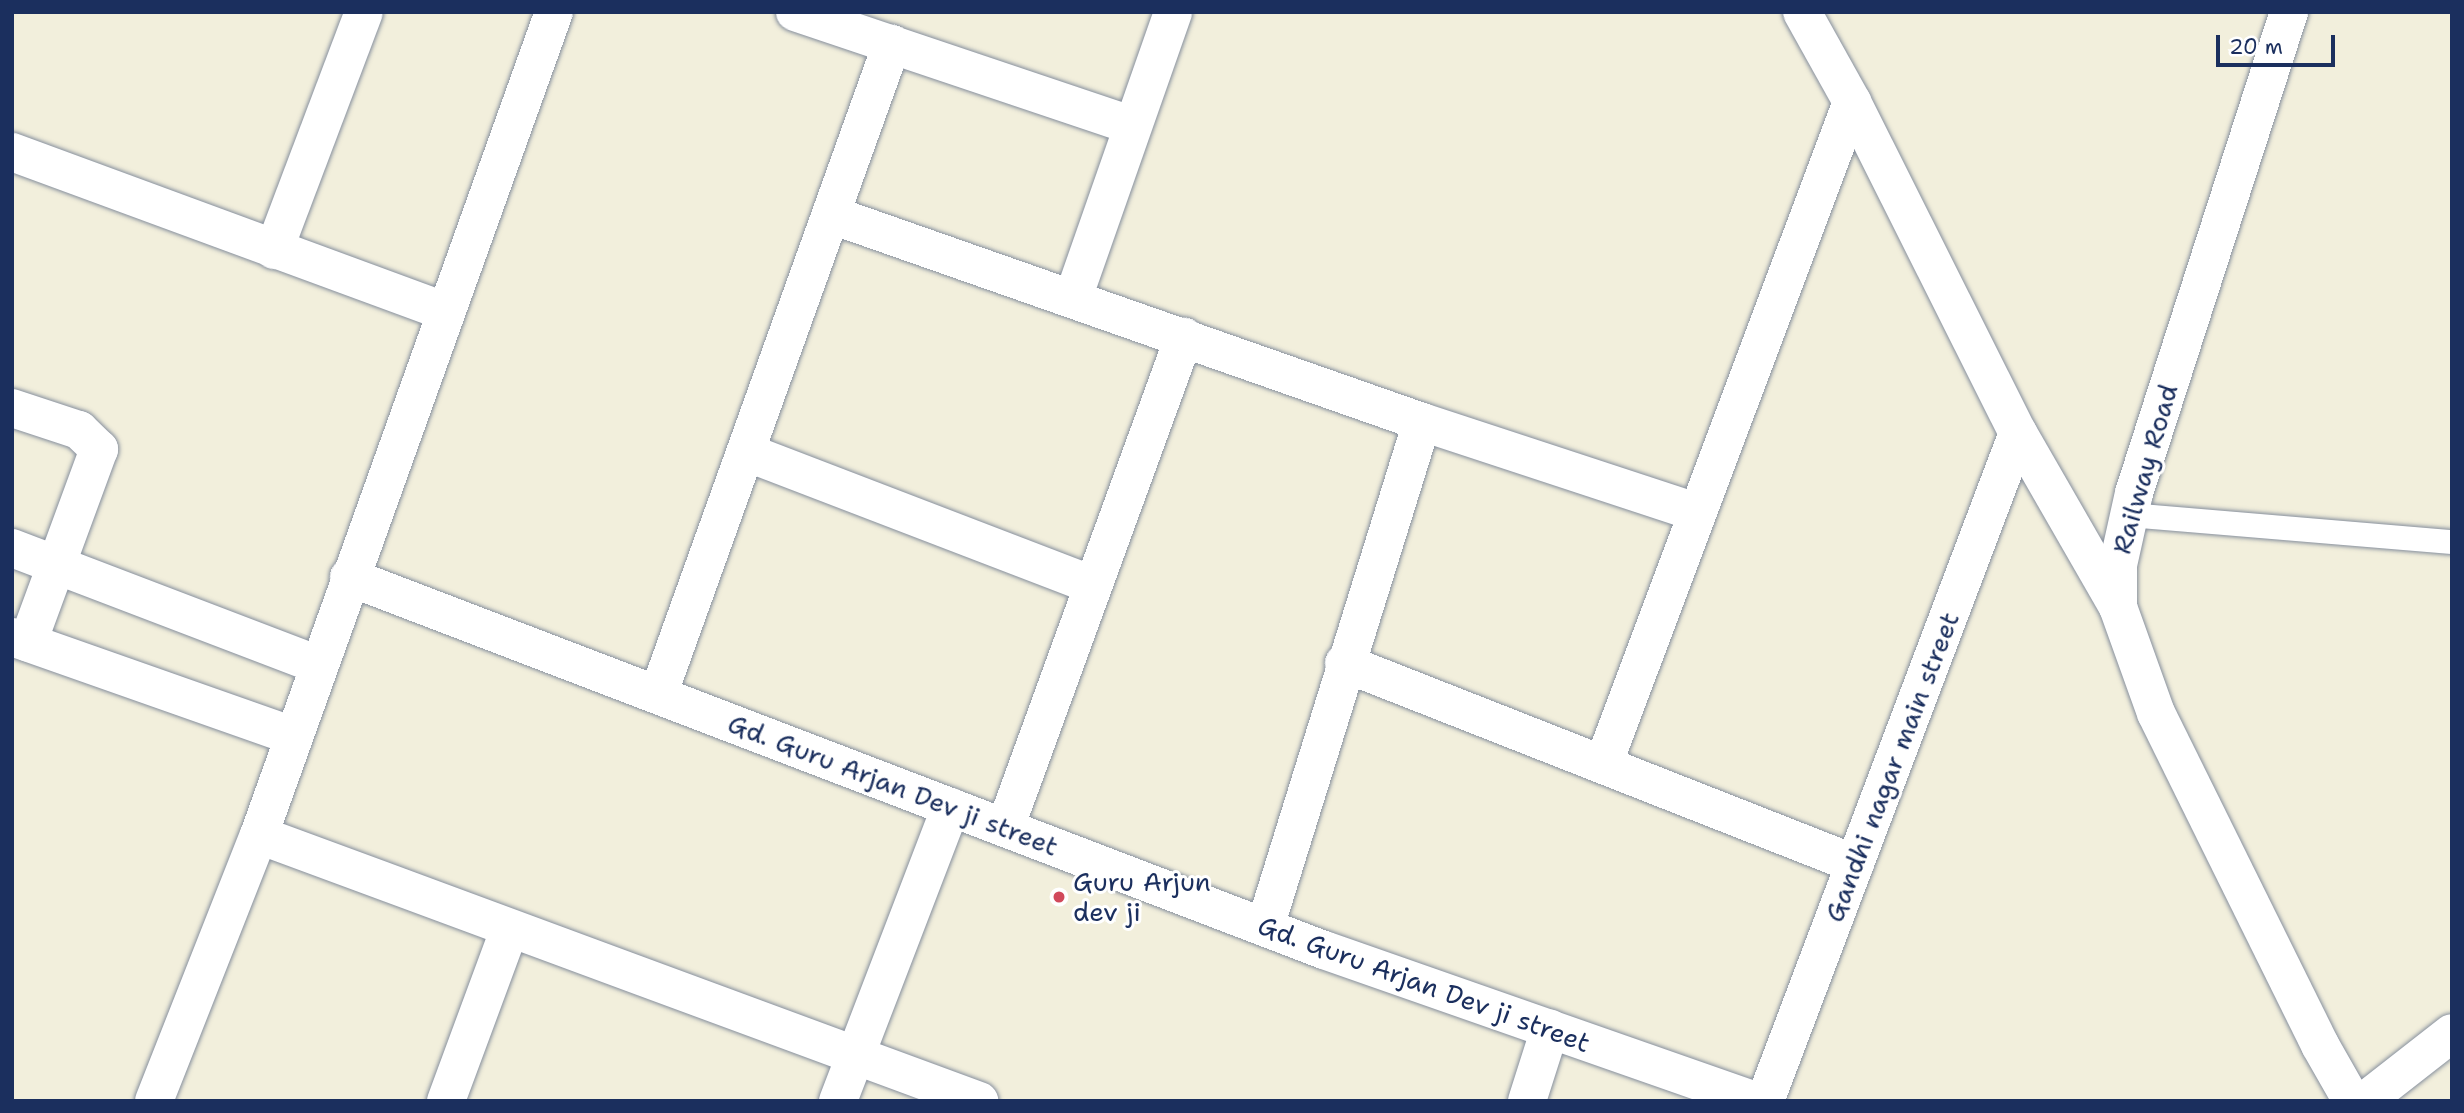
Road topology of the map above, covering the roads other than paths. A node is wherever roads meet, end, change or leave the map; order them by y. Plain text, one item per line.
1 (364, 12) edge
2 (554, 12) edge
3 (794, 12) edge
4 (1173, 12) edge
5 (1802, 12) edge
6 (2289, 12) edge
7 (892, 44) junction
8 (1852, 102) junction
9 (1130, 125) junction
10 (12, 152) edge
11 (832, 215) junction
12 (274, 250) junction
13 (1073, 298) junction
14 (443, 311) junction
15 (1184, 337) junction
16 (12, 408) edge
17 (1422, 422) junction
18 (2018, 433) junction
19 (746, 452) junction
20 (1696, 512) junction
21 (2129, 515) junction
22 (2452, 542) edge
23 (12, 548) edge
24 (58, 565) junction
25 (349, 577) junction
26 (1092, 585) junction
27 (2118, 607) junction
28 (20, 640) edge
29 (1344, 663) junction
30 (318, 666) junction
31 (658, 695) junction
32 (293, 736) junction
33 (1603, 765) junction
34 (951, 807) junction
35 (1005, 828) junction
36 (259, 835) junction
37 (1855, 864) junction
38 (1265, 927) junction
39 (510, 928) junction
40 (1550, 1029) junction
41 (2452, 1032) edge
42 (855, 1055) junction
43 (154, 1101) edge
44 (446, 1101) edge
45 (838, 1101) edge
46 (979, 1101) edge
47 (1527, 1101) edge
48 (1755, 1101) edge
49 (1765, 1101) edge
50 (2352, 1101) edge
51 (2365, 1101) edge

1 - 12 street
2 - 14 street
3 - 7 street
4 - 9 street
5 - 8 street
6 - 21 street, Railway Road
7 - 9 street
7 - 11 street
8 - 18 street
8 - 20 street
9 - 13 street
10 - 12 street
11 - 13 street
11 - 19 street
12 - 14 street
13 - 15 street
14 - 25 street
15 - 17 street
15 - 26 street
16 - 24 street
17 - 20 street
17 - 29 street
18 - 27 street
18 - 37 street, Gandhi nagar main street
19 - 26 street
19 - 31 street
20 - 33 street
21 - 22 lane
21 - 27 street, Railway Road
23 - 24 street
24 - 28 street
24 - 30 street
25 - 30 street
25 - 31 street, Gd. Guru Arjan Dev ji street
26 - 35 street
27 - 50 street, Railway Road
28 - 32 street
29 - 33 street
29 - 38 street
30 - 32 street
31 - 34 street, Gd. Guru Arjan Dev ji street
32 - 36 street
33 - 37 street
34 - 35 street, Gd. Guru Arjan Dev ji street
34 - 42 street
35 - 38 street, Gd. Guru Arjan Dev ji street
36 - 39 street
36 - 43 street
37 - 49 street, Gandhi nagar main street
38 - 40 street, Gd. Guru Arjan Dev ji street
39 - 42 street
39 - 44 street
40 - 47 street
40 - 48 street, Gd. Guru Arjan Dev ji street
41 - 51 street
42 - 45 street
42 - 46 street

